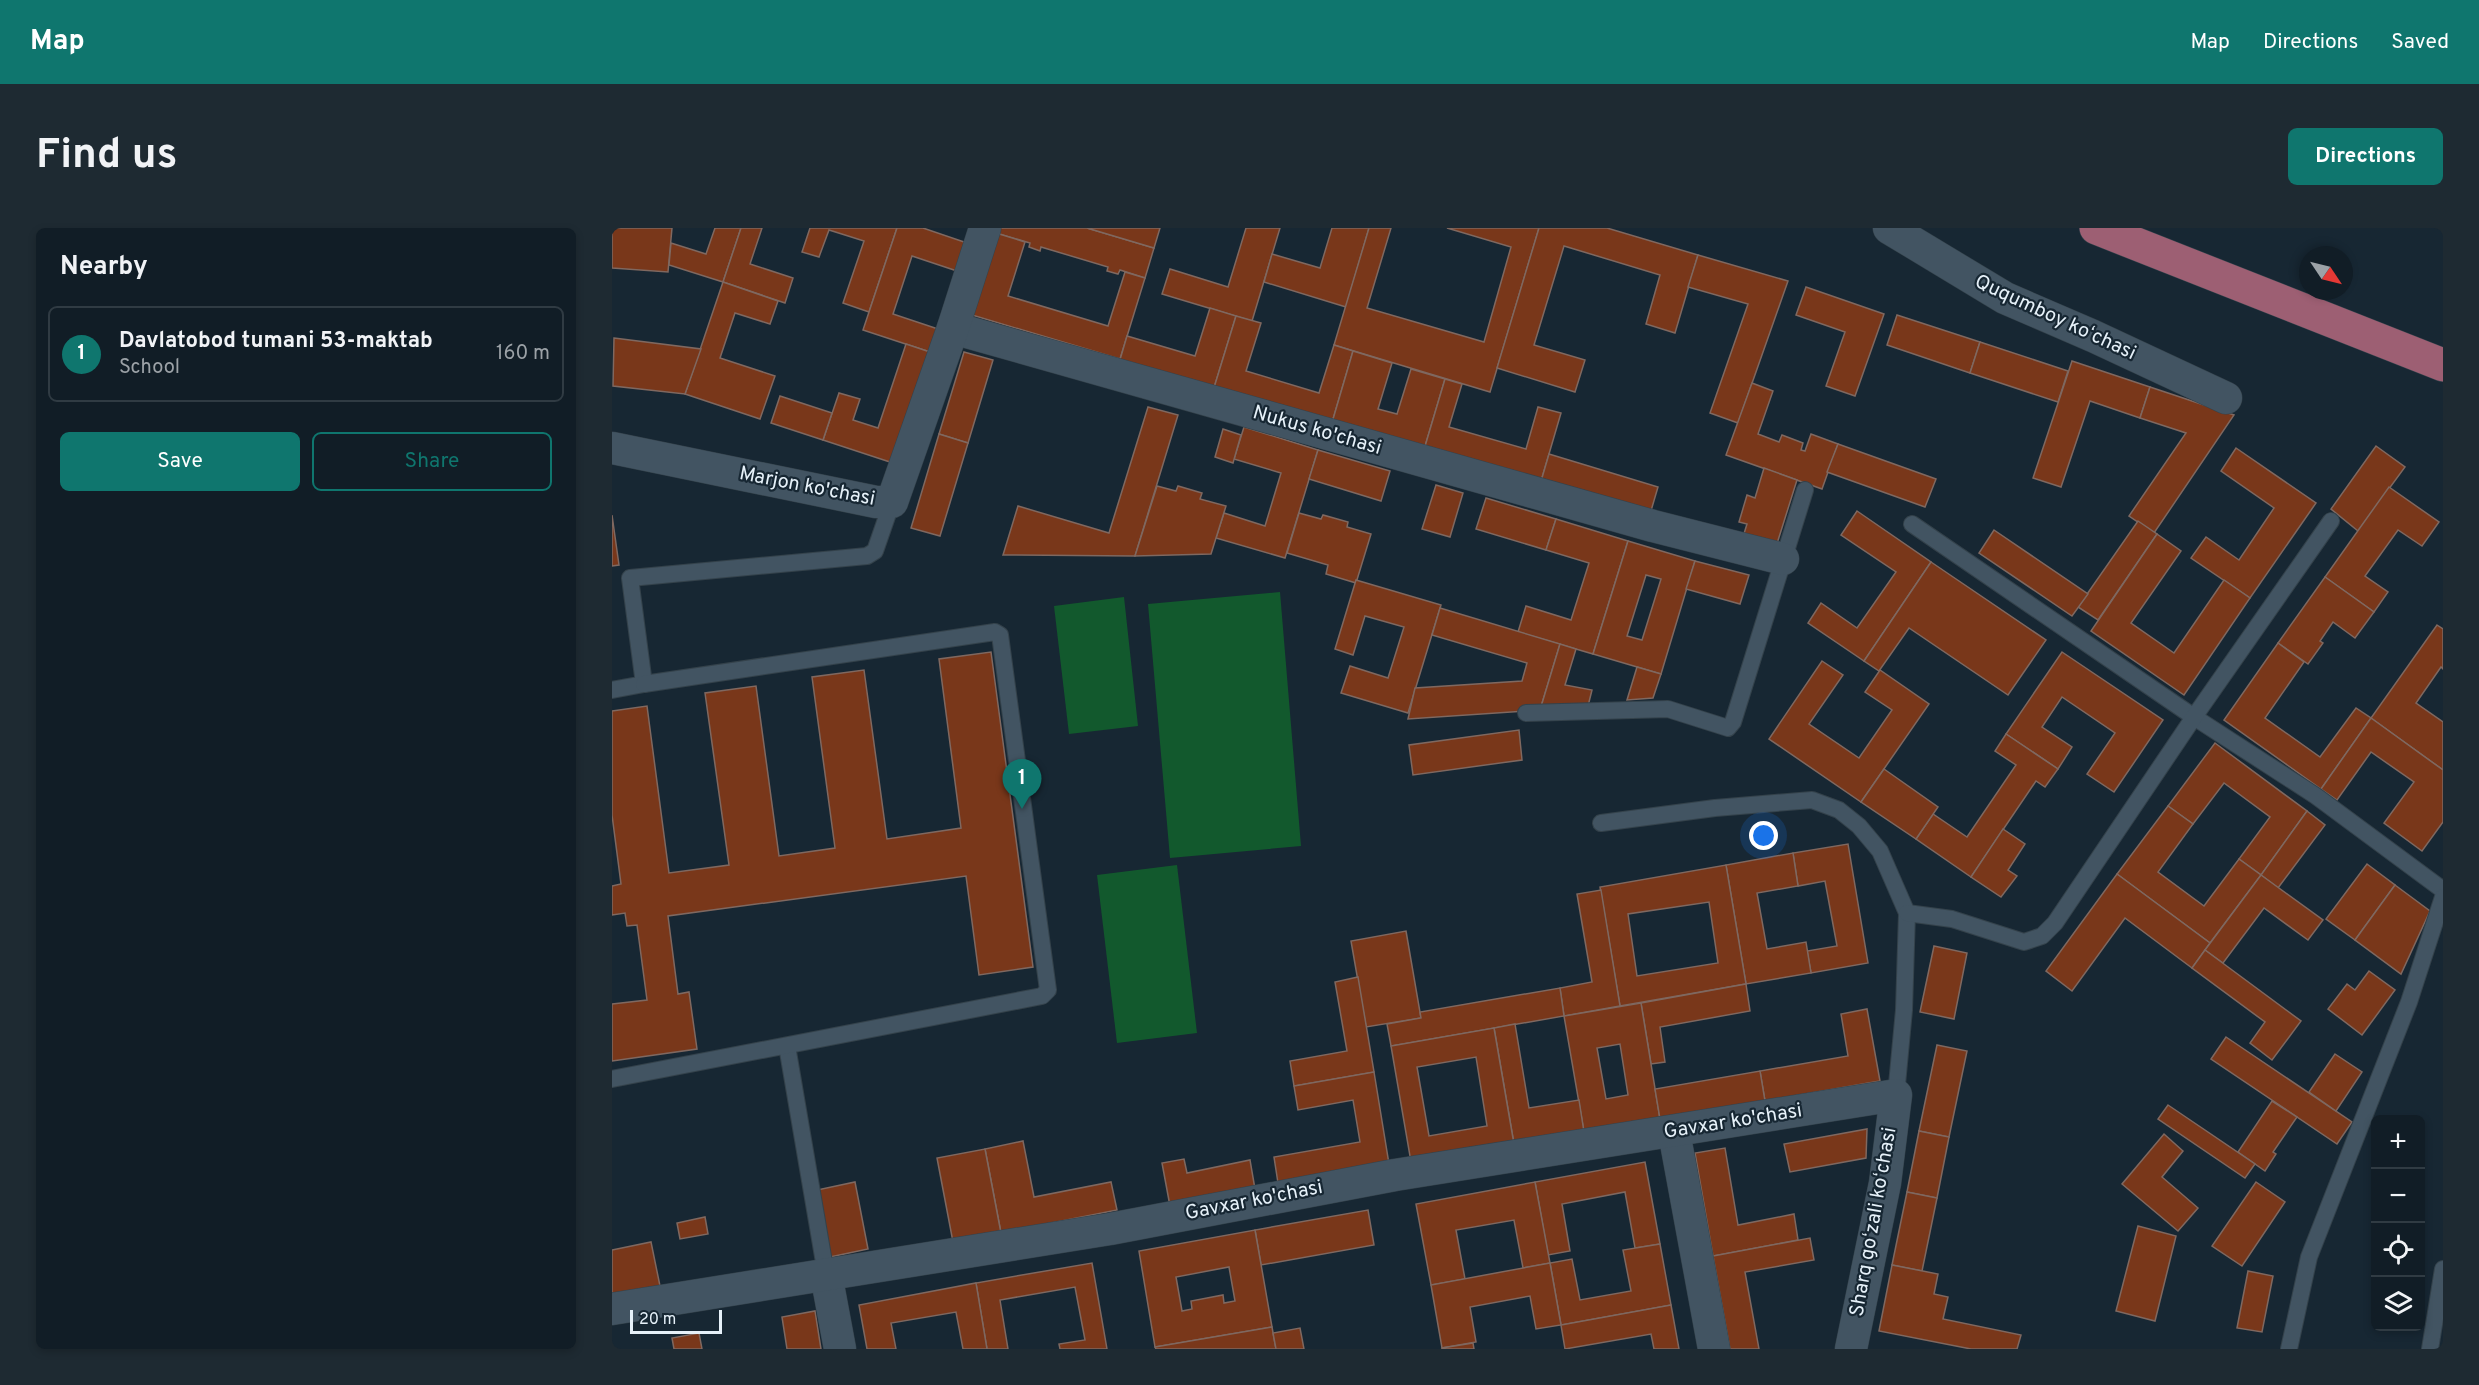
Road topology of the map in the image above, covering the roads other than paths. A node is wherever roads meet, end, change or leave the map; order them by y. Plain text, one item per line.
1 (985, 228) edge
2 (1889, 228) edge
3 (2096, 228) edge
4 (953, 328) junction
5 (2443, 365) edge
6 (2226, 398) dead end
7 (612, 448) edge
8 (1804, 490) dead end
9 (892, 502) junction
10 (2331, 521) dead end
11 (1912, 524) dead end
12 (1783, 559) junction
13 (644, 684) junction
14 (612, 690) edge
15 (1526, 713) dead end
16 (2194, 717) junction
17 (1601, 823) dead end
18 (2443, 890) edge
19 (2443, 897) edge
20 (1907, 913) junction
21 (787, 1046) junction
22 (612, 1079) edge
23 (1896, 1095) junction
24 (1674, 1132) junction
25 (2443, 1269) edge
26 (826, 1274) junction
27 (612, 1309) edge
28 (840, 1349) edge
29 (1714, 1349) edge
30 (1851, 1349) edge
31 (2289, 1349) edge
32 (2430, 1349) edge

1 - 4 street
2 - 6 street, Ququmboy koʻchasi
3 - 5 main road
4 - 9 street, Marjon ko'chasi
4 - 12 street, Nukus ko'chasi
7 - 9 street, Marjon ko'chasi
8 - 12 lane
9 - 13 lane
10 - 16 lane
11 - 16 lane
12 - 15 lane
13 - 14 lane
13 - 21 lane
16 - 18 lane
16 - 20 lane
17 - 20 lane
19 - 31 lane
20 - 23 lane
21 - 22 lane
21 - 26 lane
23 - 24 street, Gavxar ko'chasi
23 - 30 street, Sharq goʻzali koʻchasi
24 - 26 street, Gavxar ko'chasi
24 - 29 street
25 - 32 lane
26 - 27 street, Gavxar ko'chasi
26 - 28 street

